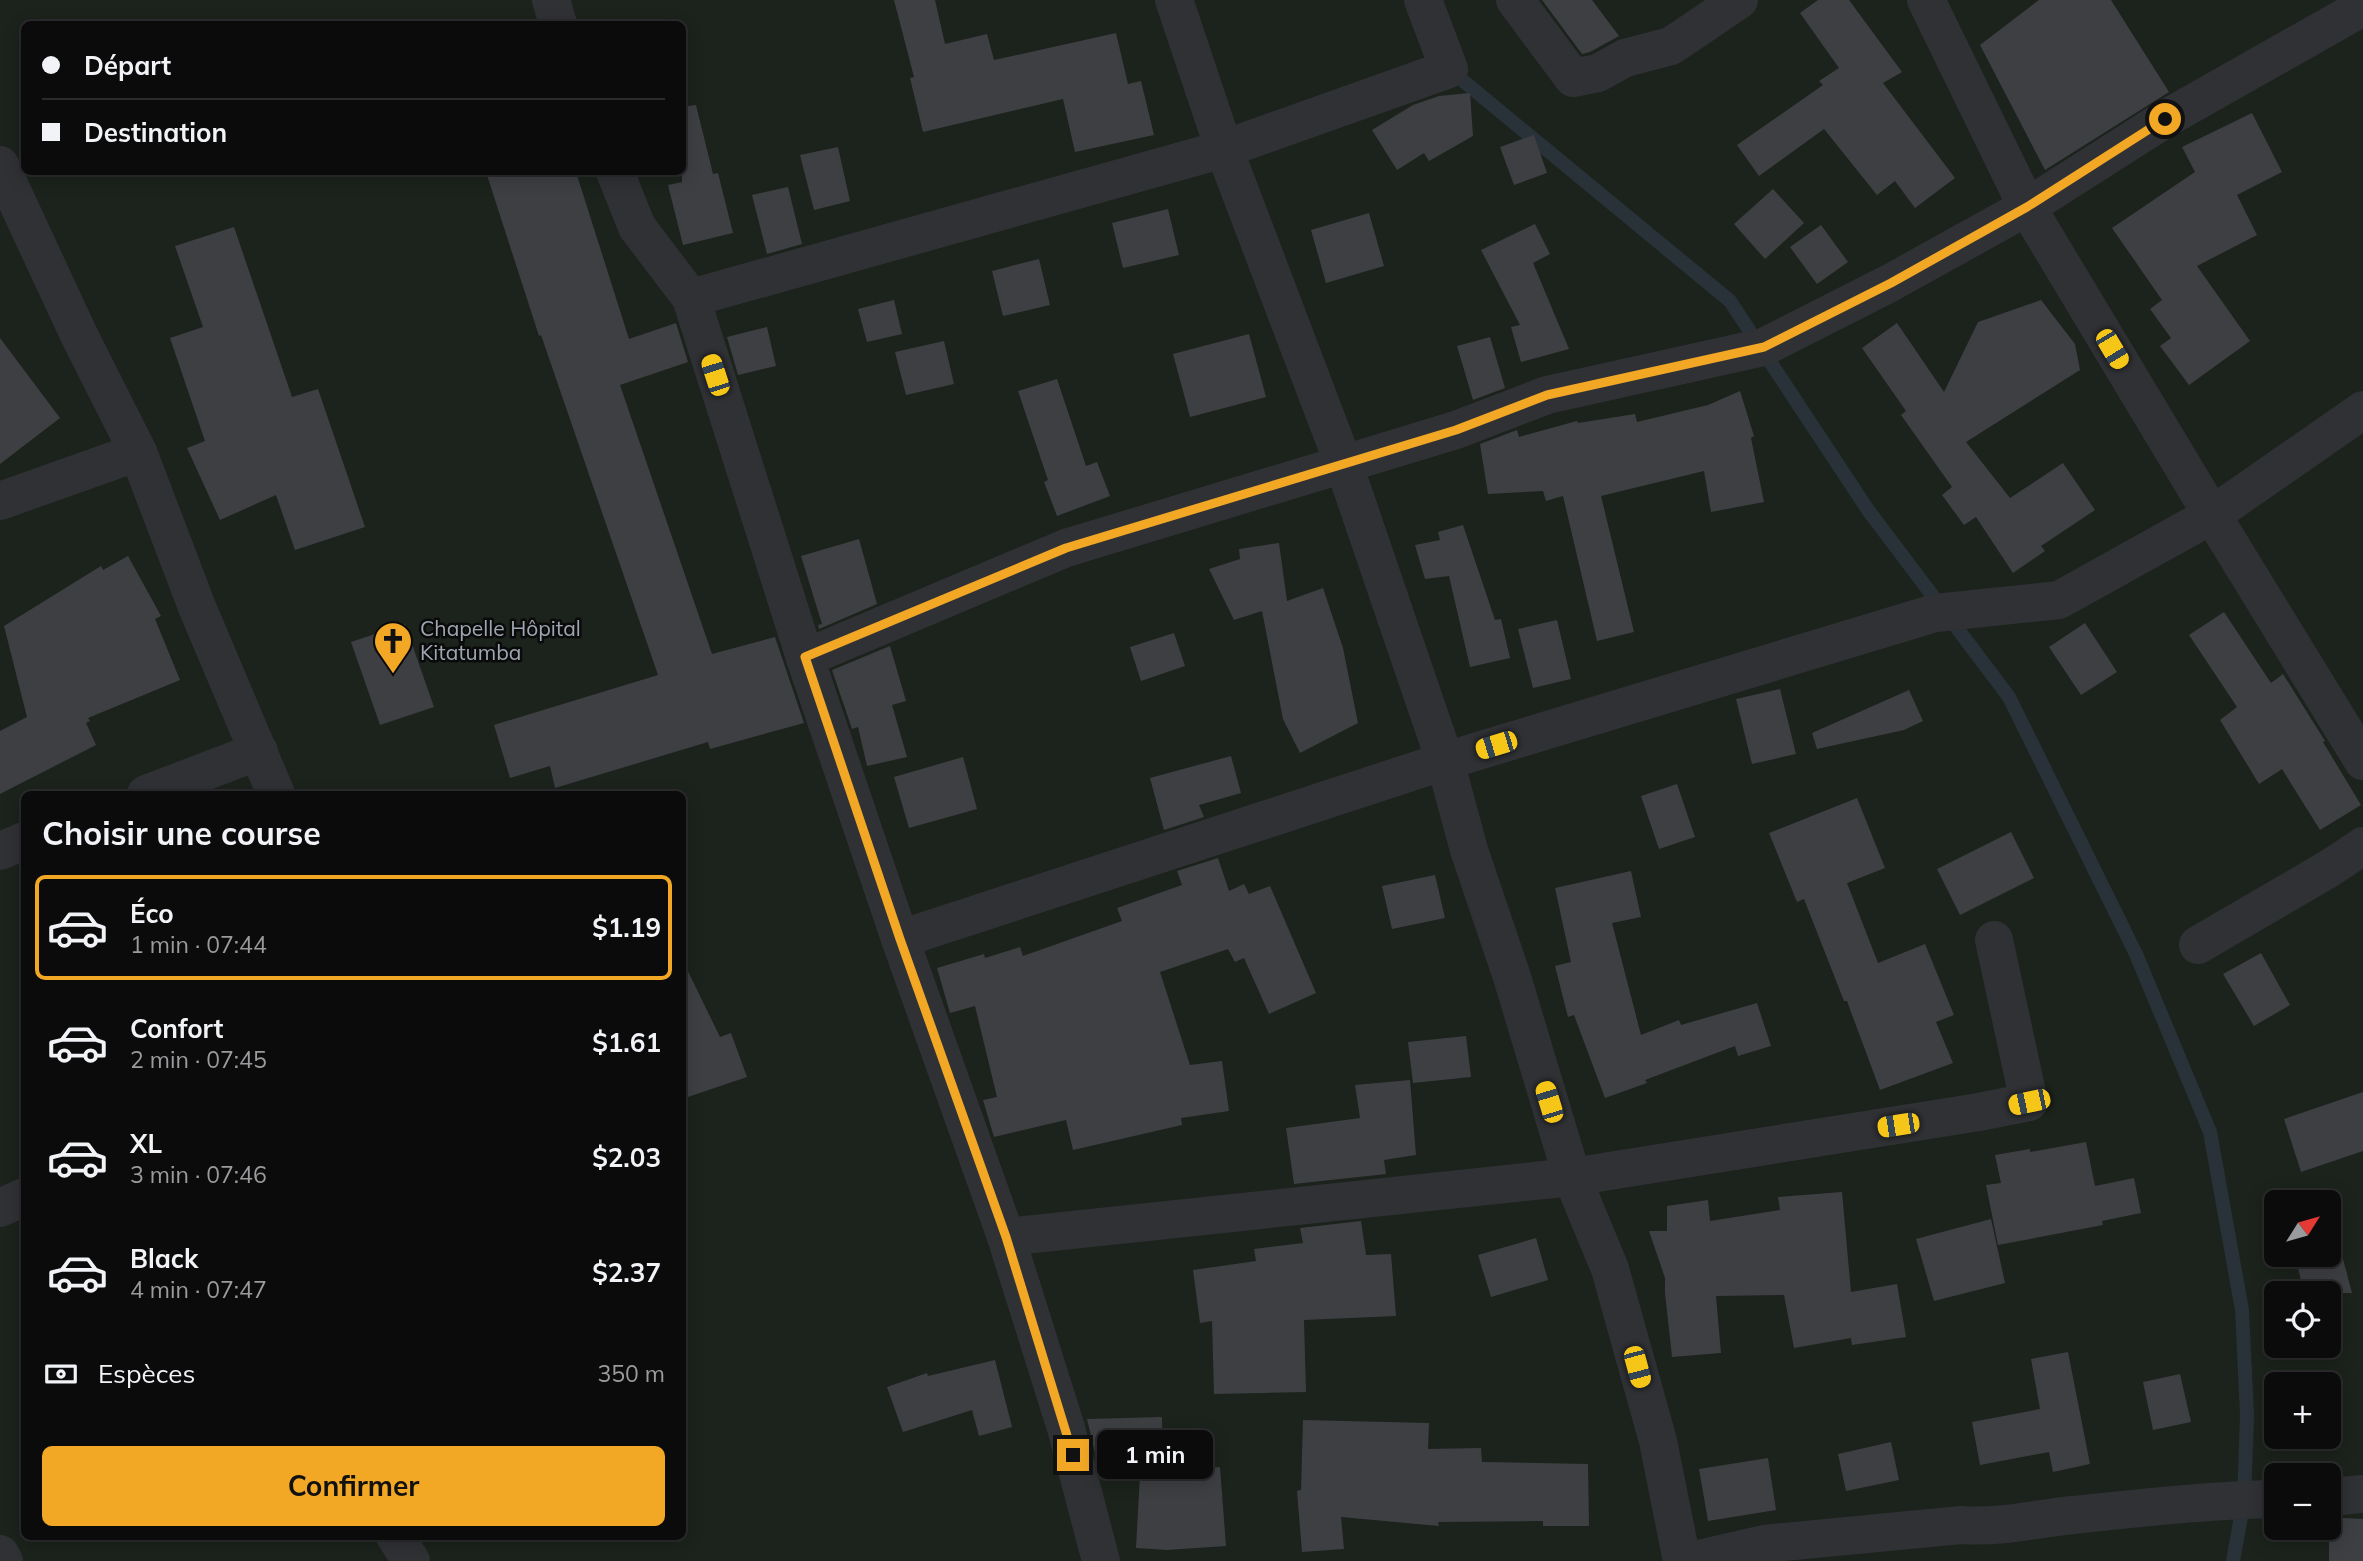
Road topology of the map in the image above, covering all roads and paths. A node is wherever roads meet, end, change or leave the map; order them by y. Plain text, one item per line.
1 (551, 0) edge
2 (1174, 0) edge
3 (1423, 0) edge
4 (1515, 0) edge
5 (1739, 0) edge
6 (1926, 0) edge
7 (2363, 7) edge
8 (557, 21) edge
9 (1224, 149) junction
10 (0, 165) edge
11 (616, 175) edge
12 (2027, 207) junction
13 (691, 298) junction
14 (2363, 410) edge
15 (138, 452) junction
16 (1344, 465) junction
17 (0, 502) edge
18 (2212, 515) junction
19 (805, 657) junction
20 (259, 751) junction
21 (1445, 761) junction
22 (2363, 761) edge
23 (154, 791) edge
24 (275, 791) edge
25 (21, 842) edge
26 (2363, 846) edge
27 (0, 851) edge
28 (900, 939) junction
29 (1994, 940) dead end
30 (2198, 945) dead end
31 (1572, 1177) junction
32 (21, 1198) edge
33 (0, 1208) edge
34 (1006, 1237) junction
35 (2363, 1494) edge
36 (2341, 1496) edge
37 (2264, 1499) edge
38 (398, 1540) edge
39 (0, 1554) edge
40 (4, 1561) edge
41 (411, 1561) edge
42 (1101, 1561) edge
43 (1682, 1561) edge
44 (1690, 1561) edge

1 - 8 street
2 - 9 street
3 - 9 street
4 - 5 street
6 - 12 street
7 - 12 street
9 - 13 street
9 - 16 street
10 - 15 street
11 - 13 street
12 - 16 street
12 - 18 street
13 - 19 street
14 - 18 street
15 - 17 street
15 - 20 street
16 - 19 street
16 - 21 street
18 - 21 street
18 - 22 street
19 - 28 street
20 - 23 street
20 - 24 street
21 - 28 street
21 - 31 street
25 - 27 street
26 - 30 street
28 - 34 street
29 - 31 street
31 - 34 street
31 - 43 street
32 - 33 street
34 - 42 street
35 - 36 street
37 - 44 street
38 - 41 street
39 - 40 street

